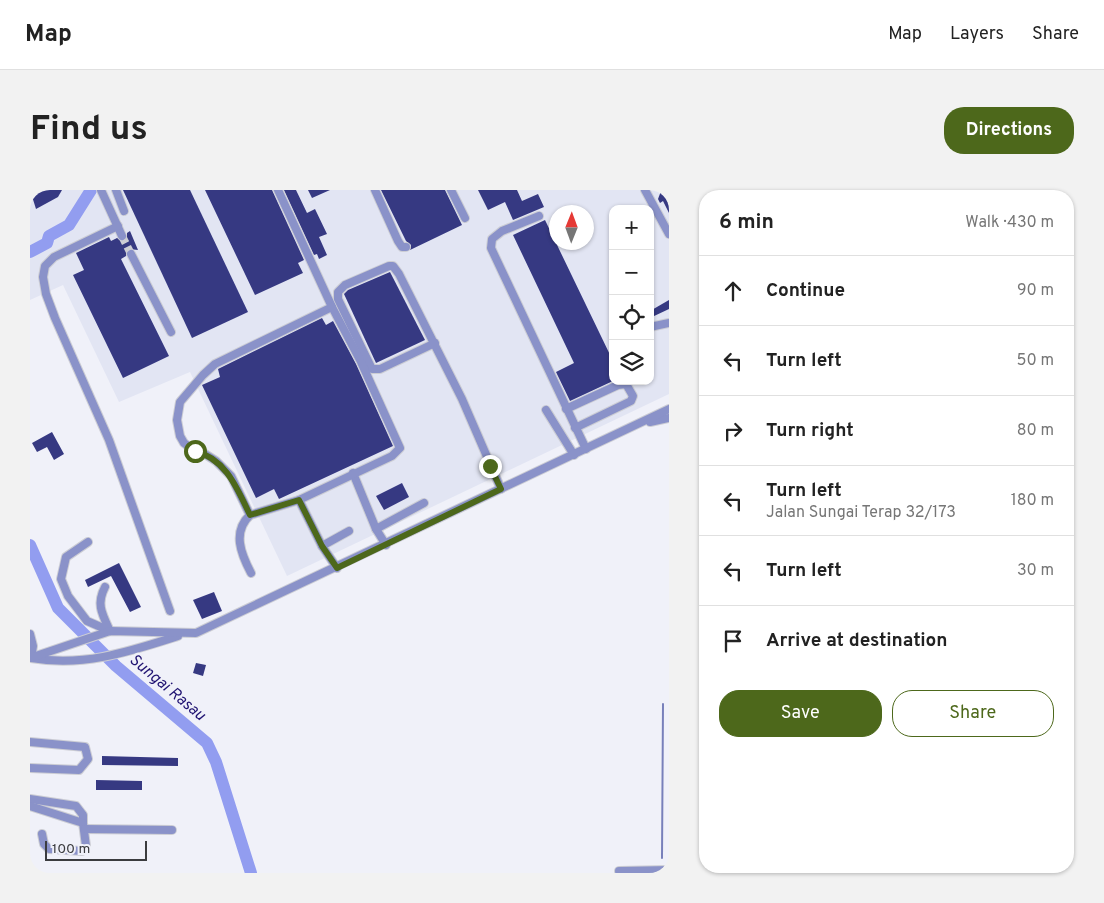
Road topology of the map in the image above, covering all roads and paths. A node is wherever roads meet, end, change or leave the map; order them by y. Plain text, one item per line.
1 (101, 190) edge
2 (116, 190) edge
3 (278, 190) edge
4 (375, 190) edge
5 (451, 190) edge
6 (645, 190) edge
7 (124, 211) dead end
8 (539, 216) dead end
9 (465, 218) dead end
10 (118, 226) junction
11 (668, 229) edge
12 (122, 236) tunnel mouth
13 (406, 247) dead end
14 (131, 254) tunnel mouth
15 (332, 308) junction
16 (669, 323) edge
17 (654, 326) edge
18 (171, 332) dead end
19 (435, 344) junction
20 (566, 408) junction
21 (669, 409) edge
22 (546, 410) dead end
23 (669, 418) edge
24 (638, 424) junction
25 (575, 428) junction
26 (586, 449) junction
27 (574, 455) junction
28 (353, 473) junction
29 (501, 489) junction
30 (299, 500) junction
31 (424, 502) dead end
32 (250, 515) junction
33 (376, 529) junction
34 (349, 531) dead end
35 (88, 542) dead end
36 (386, 545) junction
37 (322, 546) junction
38 (337, 568) junction
39 (251, 573) dead end
40 (104, 586) dead end
41 (170, 611) dead end
42 (110, 631) junction
43 (30, 634) edge
44 (185, 634) junction
45 (31, 658) edge
46 (30, 742) edge
47 (30, 768) edge
48 (30, 799) edge
49 (30, 806) edge
50 (84, 826) junction
51 (172, 830) dead end
52 (42, 834) dead end
53 (669, 870) edge
54 (619, 871) dead end

1 - 10 street
2 - 7 street
3 - 15 street
4 - 13 street
5 - 9 street
6 - 11 street
8 - 20 street
10 - 12 street
10 - 41 street
14 - 18 street
15 - 28 street
15 - 32 street
16 - 17 street
19 - 19 street
19 - 29 street
20 - 25 street
20 - 25 street
21 - 24 street
22 - 27 street
23 - 24 street
24 - 26 street
25 - 26 street
26 - 27 street
27 - 29 street
28 - 30 street
28 - 33 street
29 - 36 street
30 - 32 street
30 - 37 street
31 - 33 street
32 - 39 street
33 - 36 street
34 - 37 street
35 - 42 street
36 - 38 street
37 - 38 street
38 - 44 street
40 - 42 street
42 - 44 street
42 - 45 street
43 - 45 street
44 - 45 street
46 - 47 street
48 - 50 street
49 - 50 street
50 - 51 street
50 - 52 street
53 - 54 street

